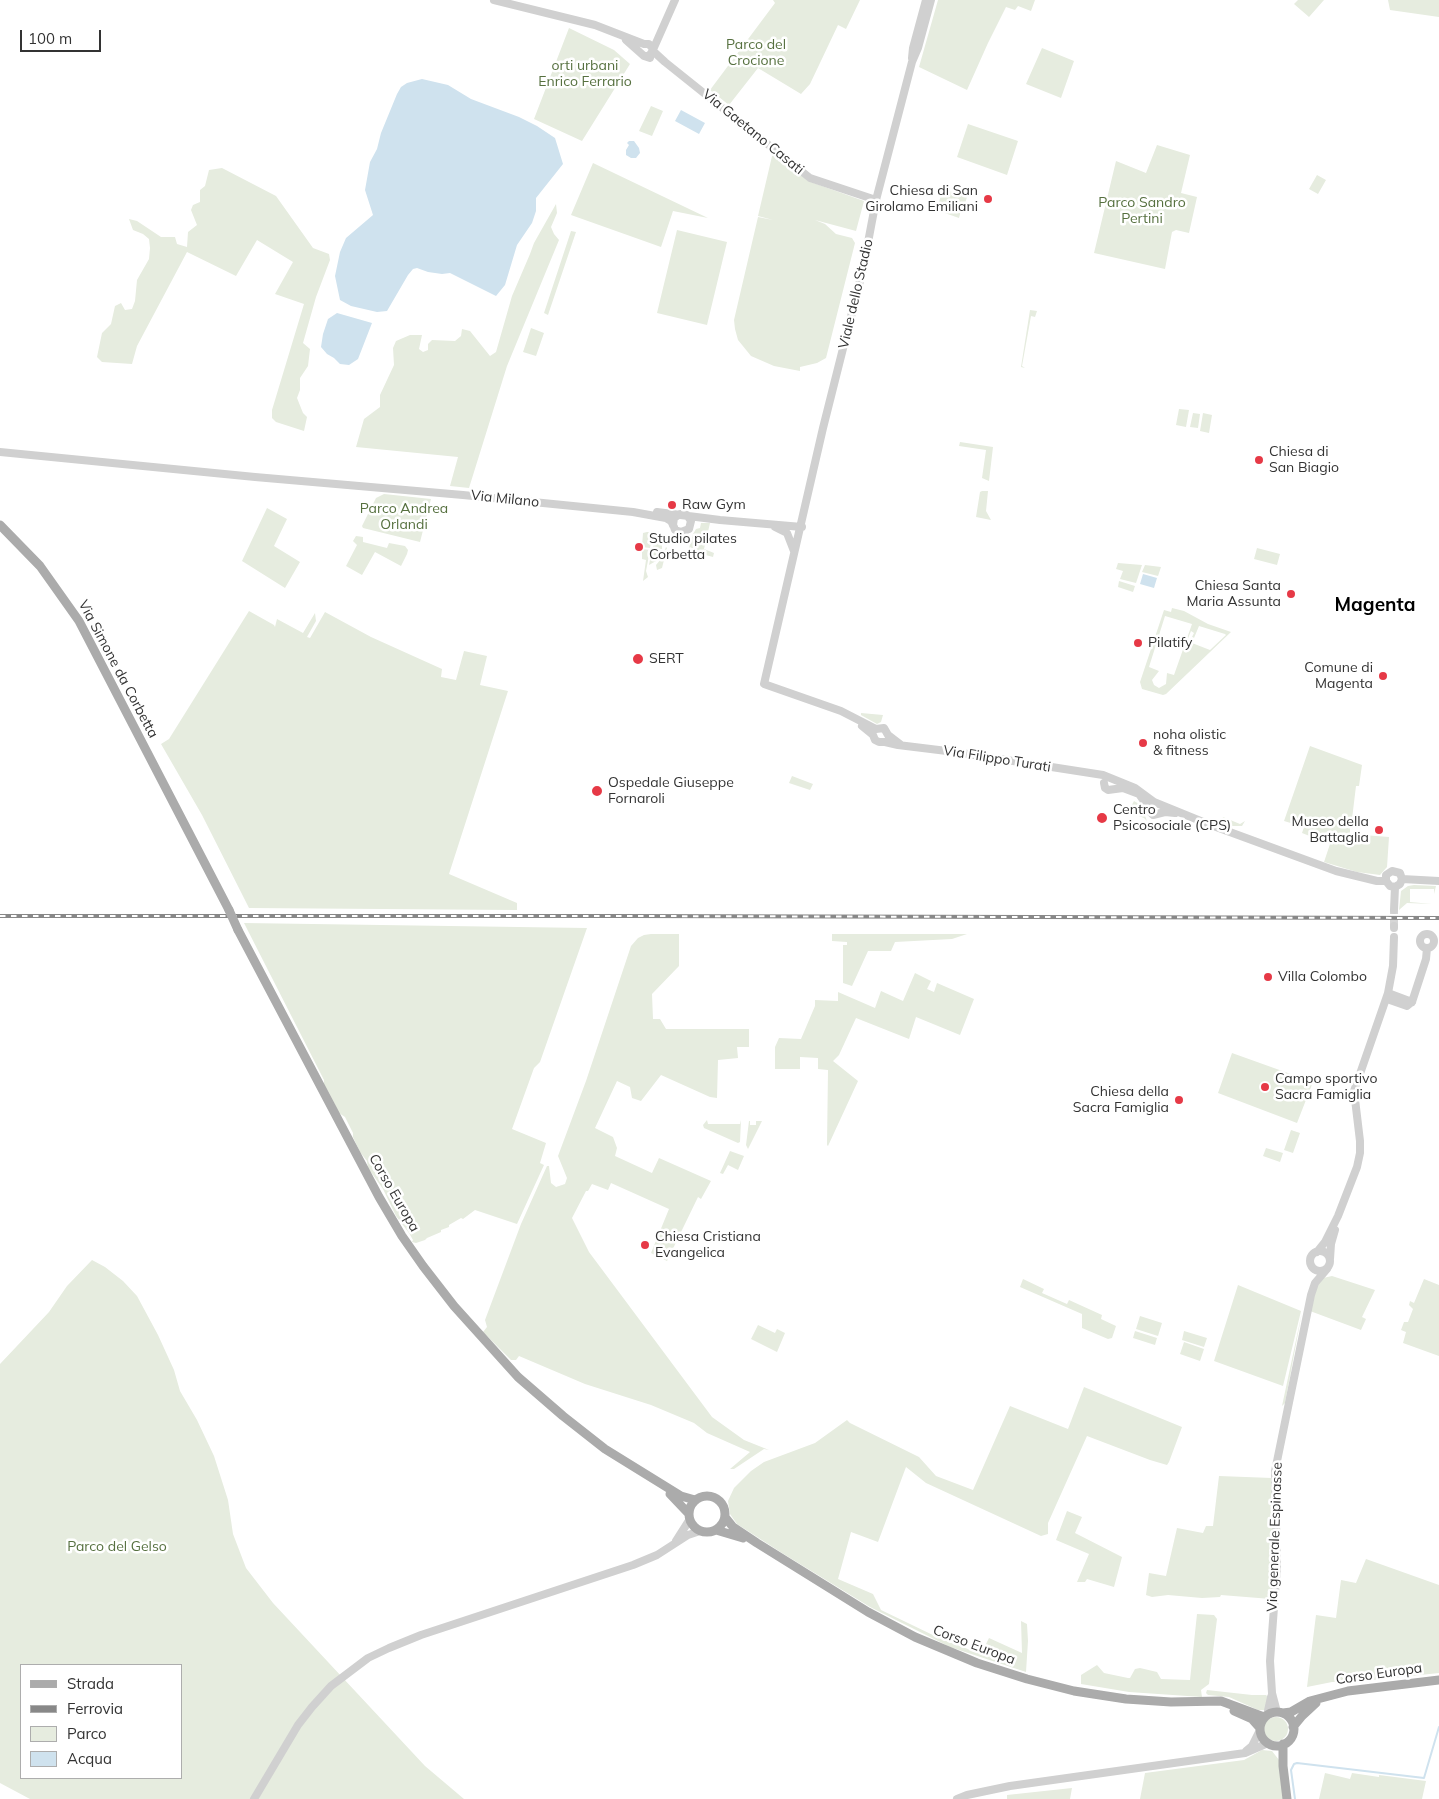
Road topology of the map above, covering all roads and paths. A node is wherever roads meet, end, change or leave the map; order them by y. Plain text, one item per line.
1 (494, 0) edge
2 (675, 0) edge
3 (926, 0) edge
4 (931, 0) edge
5 (618, 34) junction
6 (649, 47) junction
7 (643, 55) junction
8 (665, 62) junction
9 (912, 62) junction
10 (876, 200) junction
11 (0, 452) edge
12 (632, 512) junction
13 (683, 514) junction
14 (720, 520) junction
15 (760, 523) junction
16 (673, 525) junction
17 (0, 526) edge
18 (802, 526) junction
19 (690, 527) junction
20 (795, 553) junction
21 (875, 732) junction
22 (886, 738) junction
23 (1154, 804) junction
24 (1160, 813) junction
25 (1182, 814) junction
26 (192, 840) joint
27 (1402, 879) junction
28 (1386, 881) junction
29 (1439, 881) edge
30 (1395, 887) junction
31 (1394, 910) tunnel mouth
32 (1394, 937) tunnel mouth
33 (1434, 941) edge
34 (1388, 996) junction
35 (1338, 1216) junction
36 (1317, 1252) junction
37 (1330, 1259) junction
38 (1312, 1267) junction
39 (1327, 1269) junction
40 (1311, 1295) junction
41 (663, 1486) junction
42 (695, 1500) junction
43 (689, 1517) junction
44 (725, 1517) junction
45 (716, 1530) junction
46 (700, 1531) junction
47 (757, 1544) junction
48 (672, 1546) junction
49 (1439, 1680) edge
50 (1272, 1693) junction
51 (1324, 1696) junction
52 (1205, 1703) junction
53 (1280, 1713) junction
54 (1266, 1716) junction
55 (1293, 1727) junction
56 (1260, 1729) junction
57 (1269, 1744) junction
58 (1283, 1744) junction
59 (1245, 1753) junction
60 (1283, 1766) junction
61 (254, 1799) edge
62 (957, 1799) edge
63 (1287, 1799) edge

1 - 5 street, Via Gaetano Casati
2 - 6 street
3 - 9 street, Viale dello Stadio
4 - 9 street, Viale dello Stadio
5 - 6 street, Via Gaetano Casati
5 - 7 street, Via Gaetano Casati
6 - 7 street
6 - 8 street, Via Gaetano Casati
7 - 8 street, Via Gaetano Casati
8 - 10 street, Via Gaetano Casati
9 - 10 street, Viale dello Stadio
10 - 18 street, Viale dello Stadio
11 - 12 street, Via Milano
12 - 13 street, Via Milano
12 - 16 street, Via Milano
13 - 14 street, Via Milano
13 - 16 street
13 - 19 street
14 - 15 street, Via Milano
14 - 19 street, Via Milano
15 - 18 street, Via Milano
15 - 20 street, Via Milano
16 - 19 street
17 - 26 main road, Via Simone da Corbetta
18 - 20 street, Viale dello Stadio
20 - 21 street, Viale dello Stadio
21 - 22 street
21 - 22 street
22 - 23 street, Via Filippo Turati
23 - 24 street
23 - 24 street
23 - 25 street
24 - 25 street
25 - 28 street
26 - 41 main road, Corso Europa, bridge
27 - 28 street
27 - 29 street
27 - 30 street
28 - 30 street
30 - 31 street
32 - 34 street, Via generale Espinasse
33 - 34 street
34 - 35 street, Via generale Espinasse
35 - 36 street, Via generale Espinasse
35 - 37 street, Via generale Espinasse
36 - 37 street
36 - 38 street, Via generale Espinasse
37 - 39 street, Via generale Espinasse
38 - 39 street
38 - 40 street, Via generale Espinasse
39 - 40 street, Via generale Espinasse
40 - 50 street, Via generale Espinasse
41 - 42 main road, Corso Europa
41 - 43 main road, Corso Europa
42 - 43 main road
42 - 44 main road
43 - 46 main road
43 - 48 street
44 - 45 main road
44 - 47 main road, Corso Europa
45 - 46 main road
45 - 47 main road, Corso Europa
46 - 48 street
47 - 52 main road, Corso Europa
48 - 61 street
49 - 51 main road, Corso Europa
50 - 53 street, Via generale Espinasse
50 - 54 street, Via generale Espinasse
51 - 53 main road, Corso Europa
51 - 55 main road, Corso Europa
52 - 54 main road, Corso Europa
52 - 56 main road, Corso Europa
53 - 54 main road
53 - 55 main road
54 - 56 main road
55 - 58 main road
56 - 57 main road
56 - 59 street
57 - 58 main road
57 - 59 street
57 - 60 main road
58 - 60 main road
59 - 62 street
60 - 63 main road

